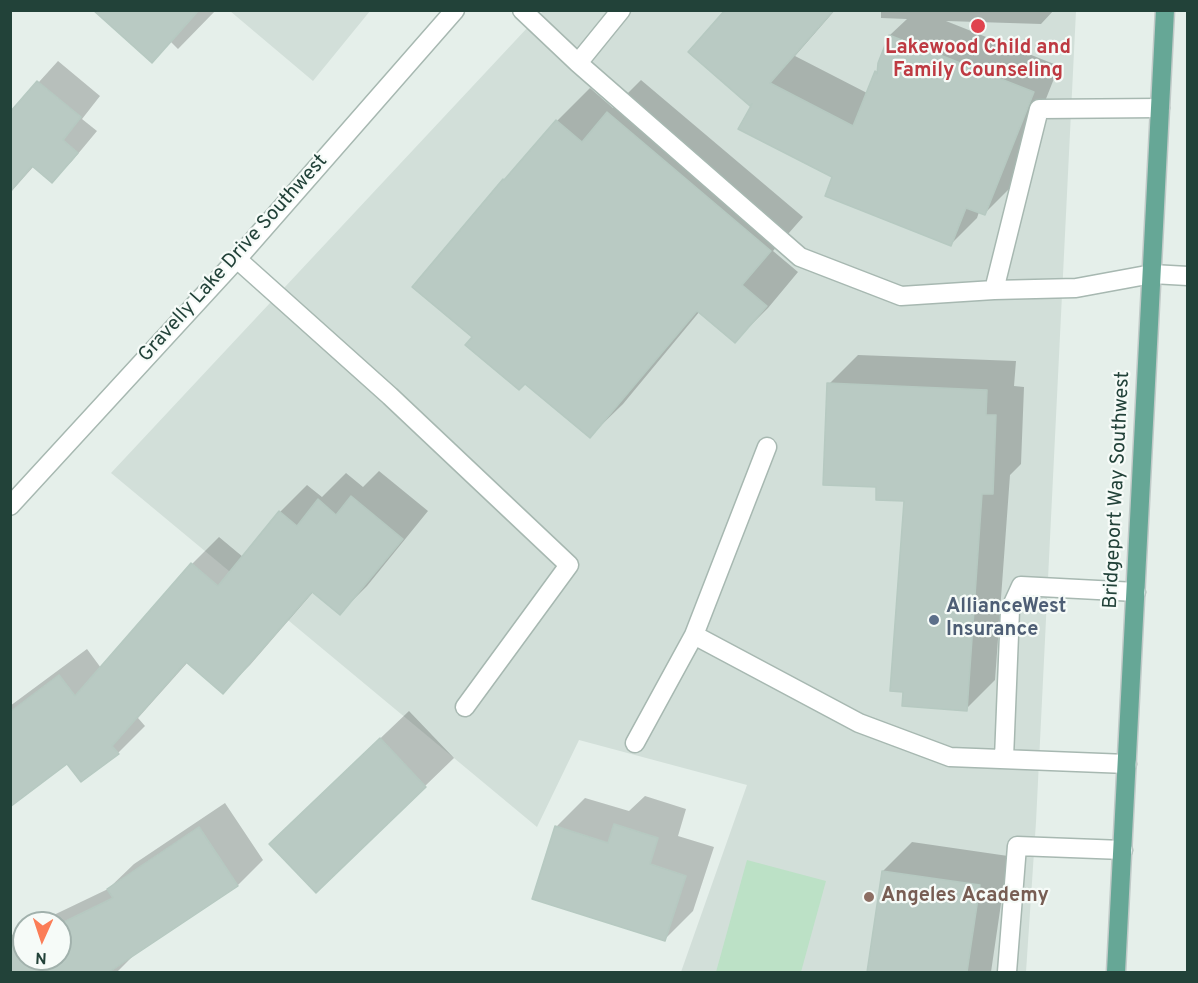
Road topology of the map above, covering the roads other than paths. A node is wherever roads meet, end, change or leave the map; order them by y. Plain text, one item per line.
1 (455, 10) edge
2 (522, 10) edge
3 (621, 10) edge
4 (1165, 10) edge
5 (578, 63) junction
6 (1160, 108) junction
7 (237, 259) junction
8 (1152, 274) junction
9 (1188, 276) edge
10 (994, 290) junction
11 (767, 447) dead end
12 (10, 506) edge
13 (1136, 592) junction
14 (694, 636) junction
15 (465, 707) dead end
16 (635, 744) dead end
17 (1004, 758) junction
18 (1126, 764) junction
19 (1122, 850) junction
20 (1007, 972) edge
21 (1116, 972) edge

1 - 7 street, Gravelly Lake Drive Southwest
2 - 5 street
3 - 5 street
4 - 6 main road, Bridgeport Way Southwest
5 - 10 street
6 - 8 main road, Bridgeport Way Southwest
6 - 10 street
7 - 12 street, Gravelly Lake Drive Southwest
7 - 15 street
8 - 9 street
8 - 10 street
8 - 13 main road, Bridgeport Way Southwest
11 - 14 street
13 - 17 street
13 - 18 main road, Bridgeport Way Southwest
14 - 16 street
14 - 17 street
17 - 18 street
18 - 19 main road, Bridgeport Way Southwest
19 - 20 street
19 - 21 main road, Bridgeport Way Southwest

